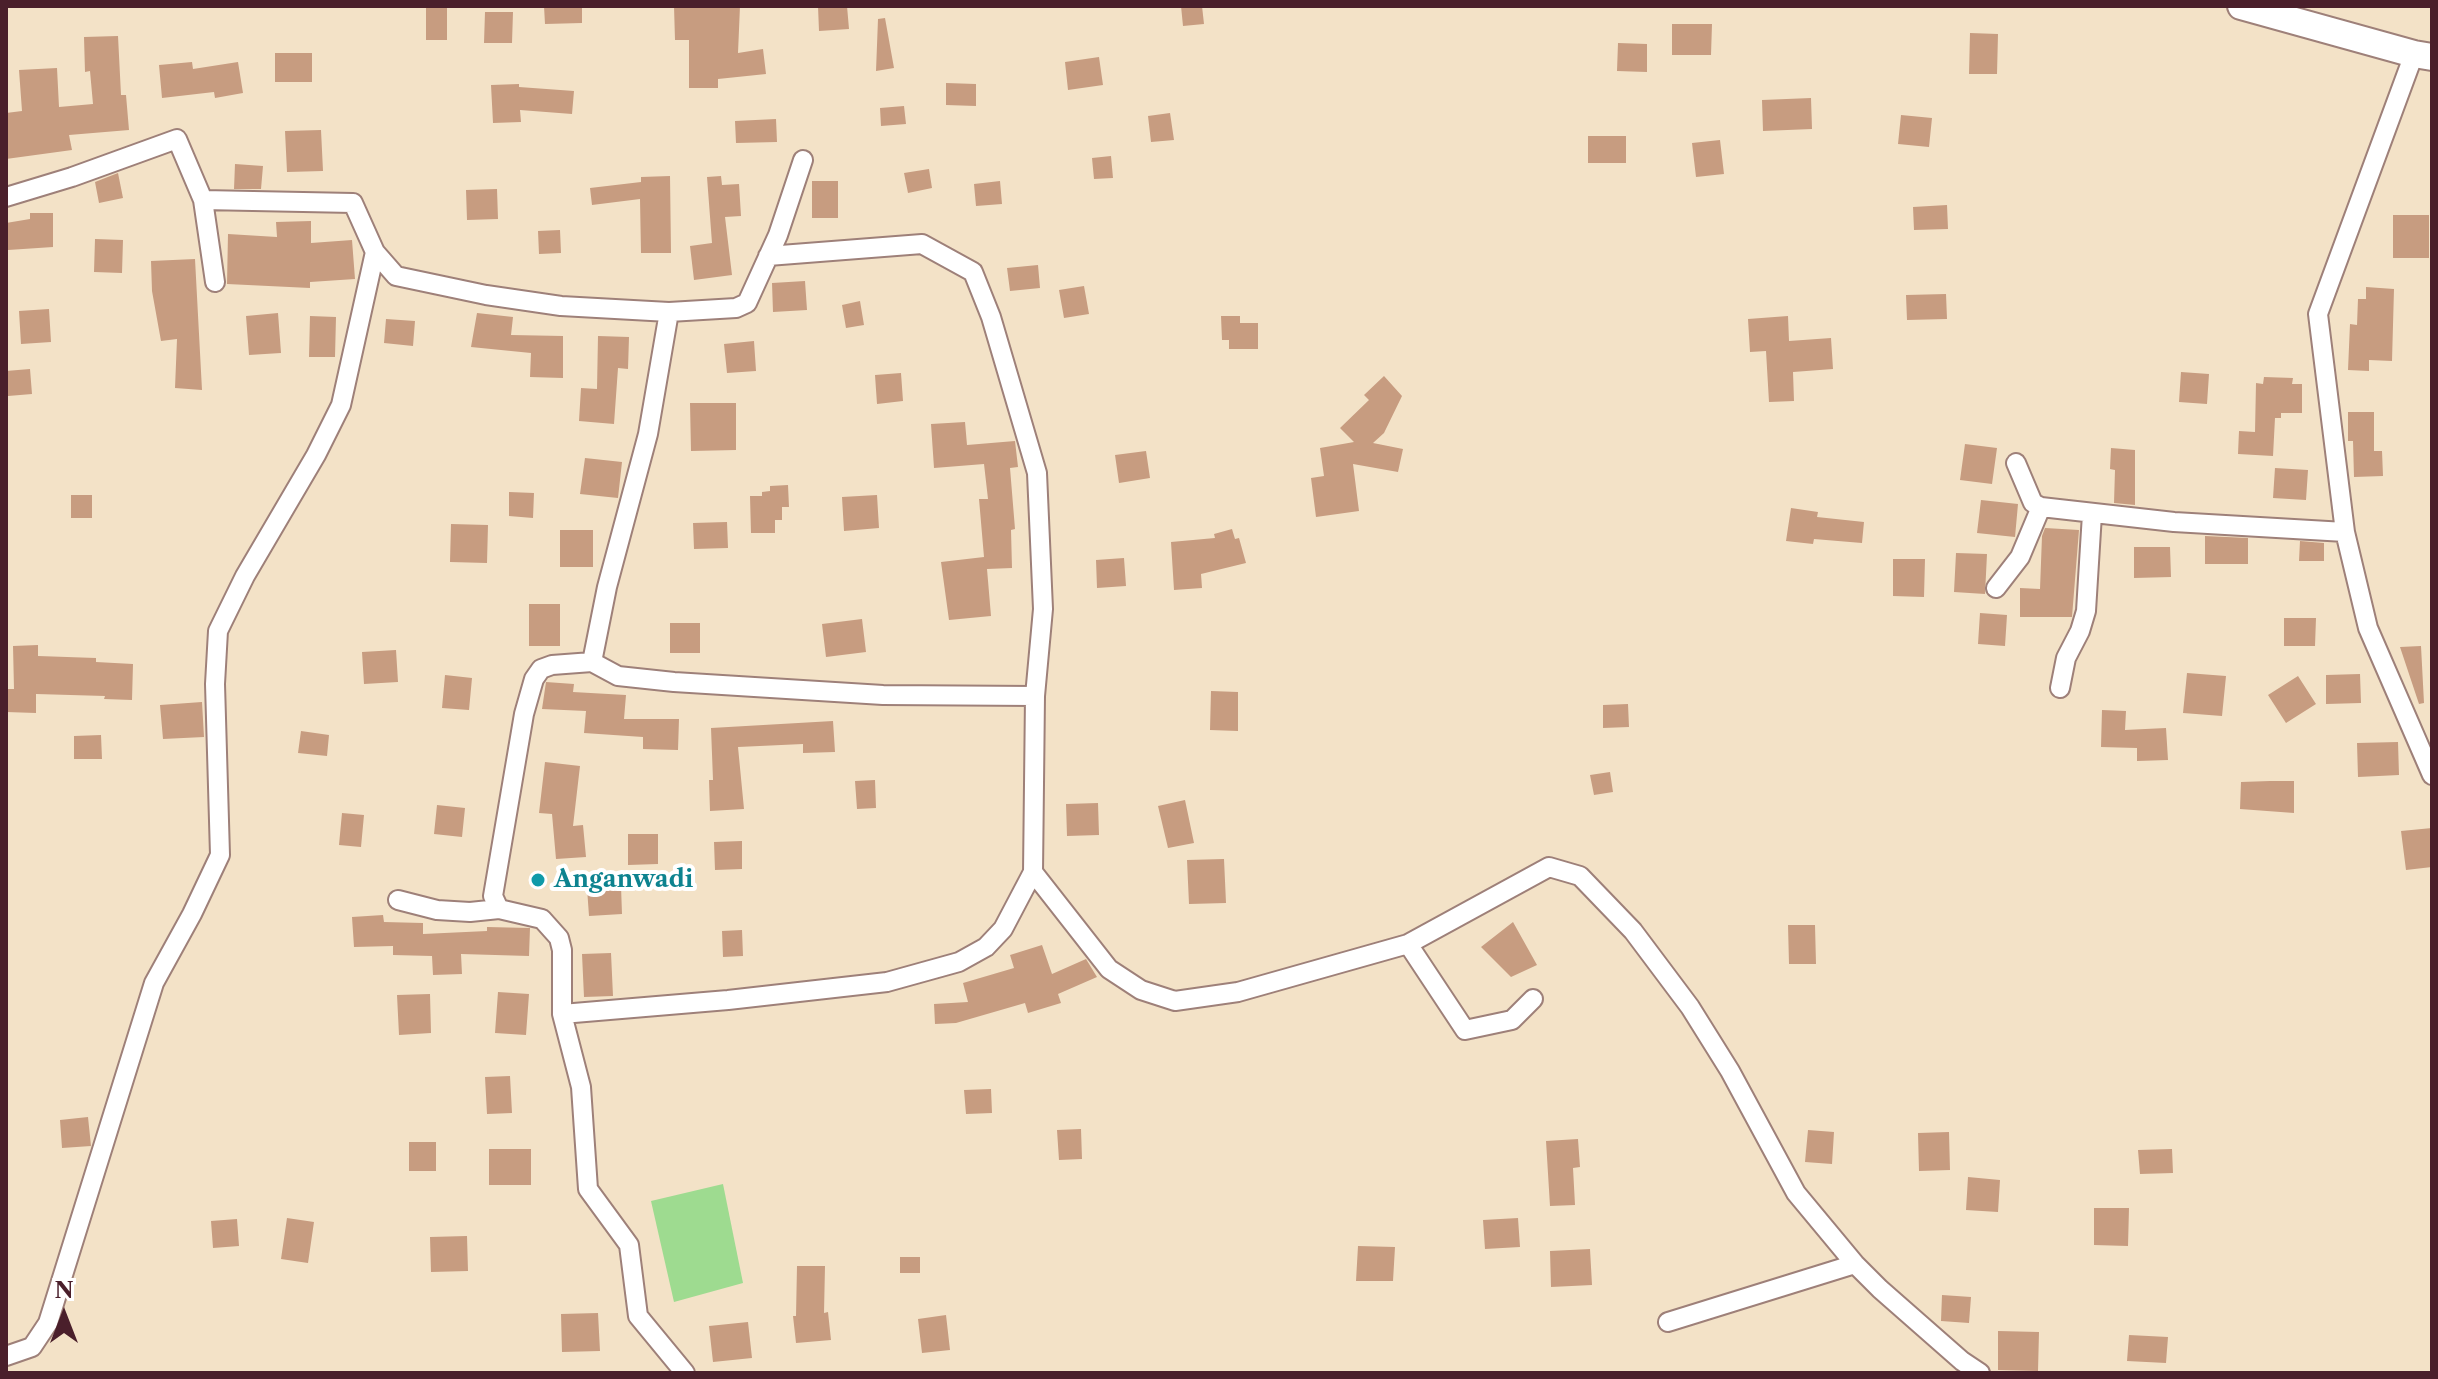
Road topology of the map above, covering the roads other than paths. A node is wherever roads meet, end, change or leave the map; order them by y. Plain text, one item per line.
1 (2241, 6) edge
2 (2423, 56) edge
3 (803, 160) dead end
4 (6, 197) edge
5 (203, 200) junction
6 (375, 252) junction
7 (768, 256) junction
8 (215, 282) dead end
9 (669, 312) junction
10 (2016, 463) dead end
11 (2041, 507) junction
12 (2092, 514) junction
13 (2345, 532) junction
14 (1996, 588) dead end
15 (592, 662) junction
16 (2060, 688) dead end
17 (1035, 696) junction
18 (2432, 775) edge
19 (1033, 872) junction
20 (398, 900) dead end
21 (499, 909) junction
22 (1408, 944) junction
23 (1533, 999) dead end
24 (562, 1014) junction
25 (1855, 1264) junction
26 (1668, 1322) dead end
27 (6, 1356) edge
28 (685, 1373) edge
29 (1980, 1373) edge

1 - 2 main road
2 - 13 street
3 - 7 street
4 - 5 street
5 - 6 street
5 - 8 street
6 - 9 street
6 - 27 street
7 - 9 street
7 - 17 street
9 - 15 street
10 - 11 street
11 - 12 street
11 - 14 street
12 - 13 street
12 - 16 street
13 - 18 street
15 - 17 street
15 - 21 street
17 - 19 street
19 - 22 street
19 - 24 street
20 - 21 street
21 - 24 street
22 - 23 street
22 - 25 street
24 - 28 street
25 - 26 street
25 - 29 street

